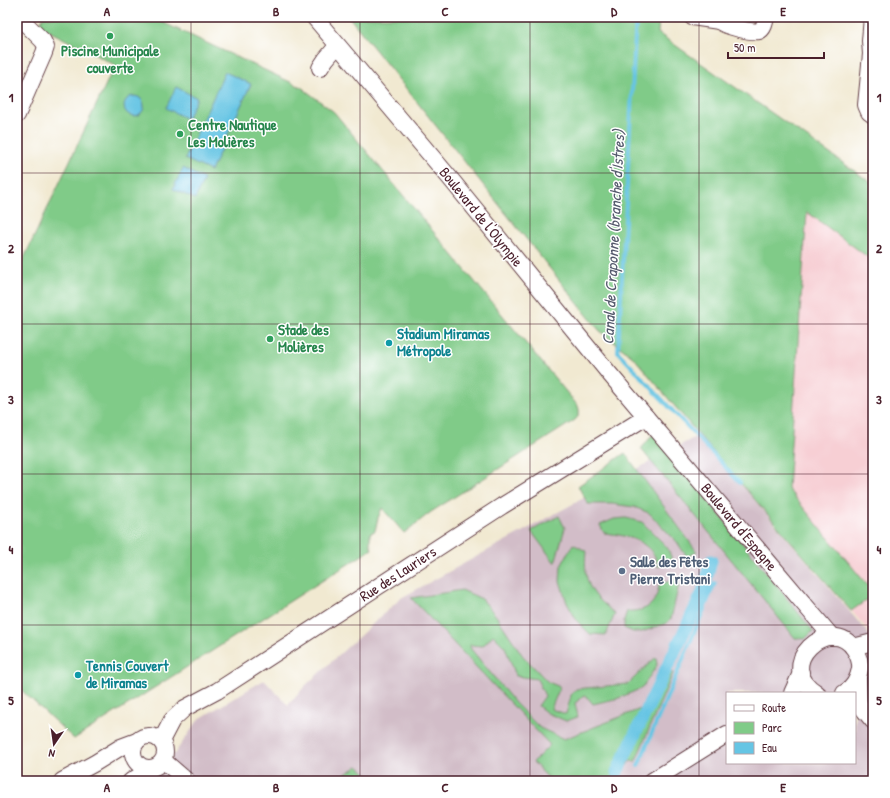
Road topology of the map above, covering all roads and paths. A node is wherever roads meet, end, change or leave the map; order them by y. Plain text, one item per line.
1 (19, 17) edge
2 (314, 17) edge
3 (692, 17) edge
4 (766, 17) edge
5 (872, 17) edge
6 (719, 19) edge
7 (337, 46) junction
8 (320, 68) dead end
9 (870, 110) edge
10 (17, 115) edge
11 (646, 417) junction
12 (826, 638) junction
13 (873, 642) edge
14 (853, 647) junction
15 (873, 649) edge
16 (860, 671) junction
17 (801, 674) junction
18 (814, 691) edge
19 (793, 692) edge
20 (804, 692) edge
21 (846, 692) edge
22 (857, 703) edge
23 (873, 721) edge
24 (726, 735) edge
25 (161, 741) junction
26 (137, 742) junction
27 (157, 765) junction
28 (62, 781) edge
29 (130, 781) edge
30 (188, 781) edge
31 (652, 781) edge

1 - 10 street
2 - 7 street, Boulevard de l'Olympie
3 - 6 street
4 - 6 street
5 - 9 street
7 - 8 street
7 - 11 street, Boulevard de l'Olympie
11 - 12 street, Boulevard d'Espagne
11 - 25 street, Rue des Lauriers
12 - 14 street
12 - 17 street
13 - 14 street
14 - 16 street
15 - 16 street
16 - 21 street
16 - 22 street
17 - 18 street
17 - 19 street
18 - 20 street
22 - 23 street
24 - 31 street
25 - 26 street
25 - 27 street
26 - 27 street
26 - 28 street
27 - 29 street
27 - 30 street

